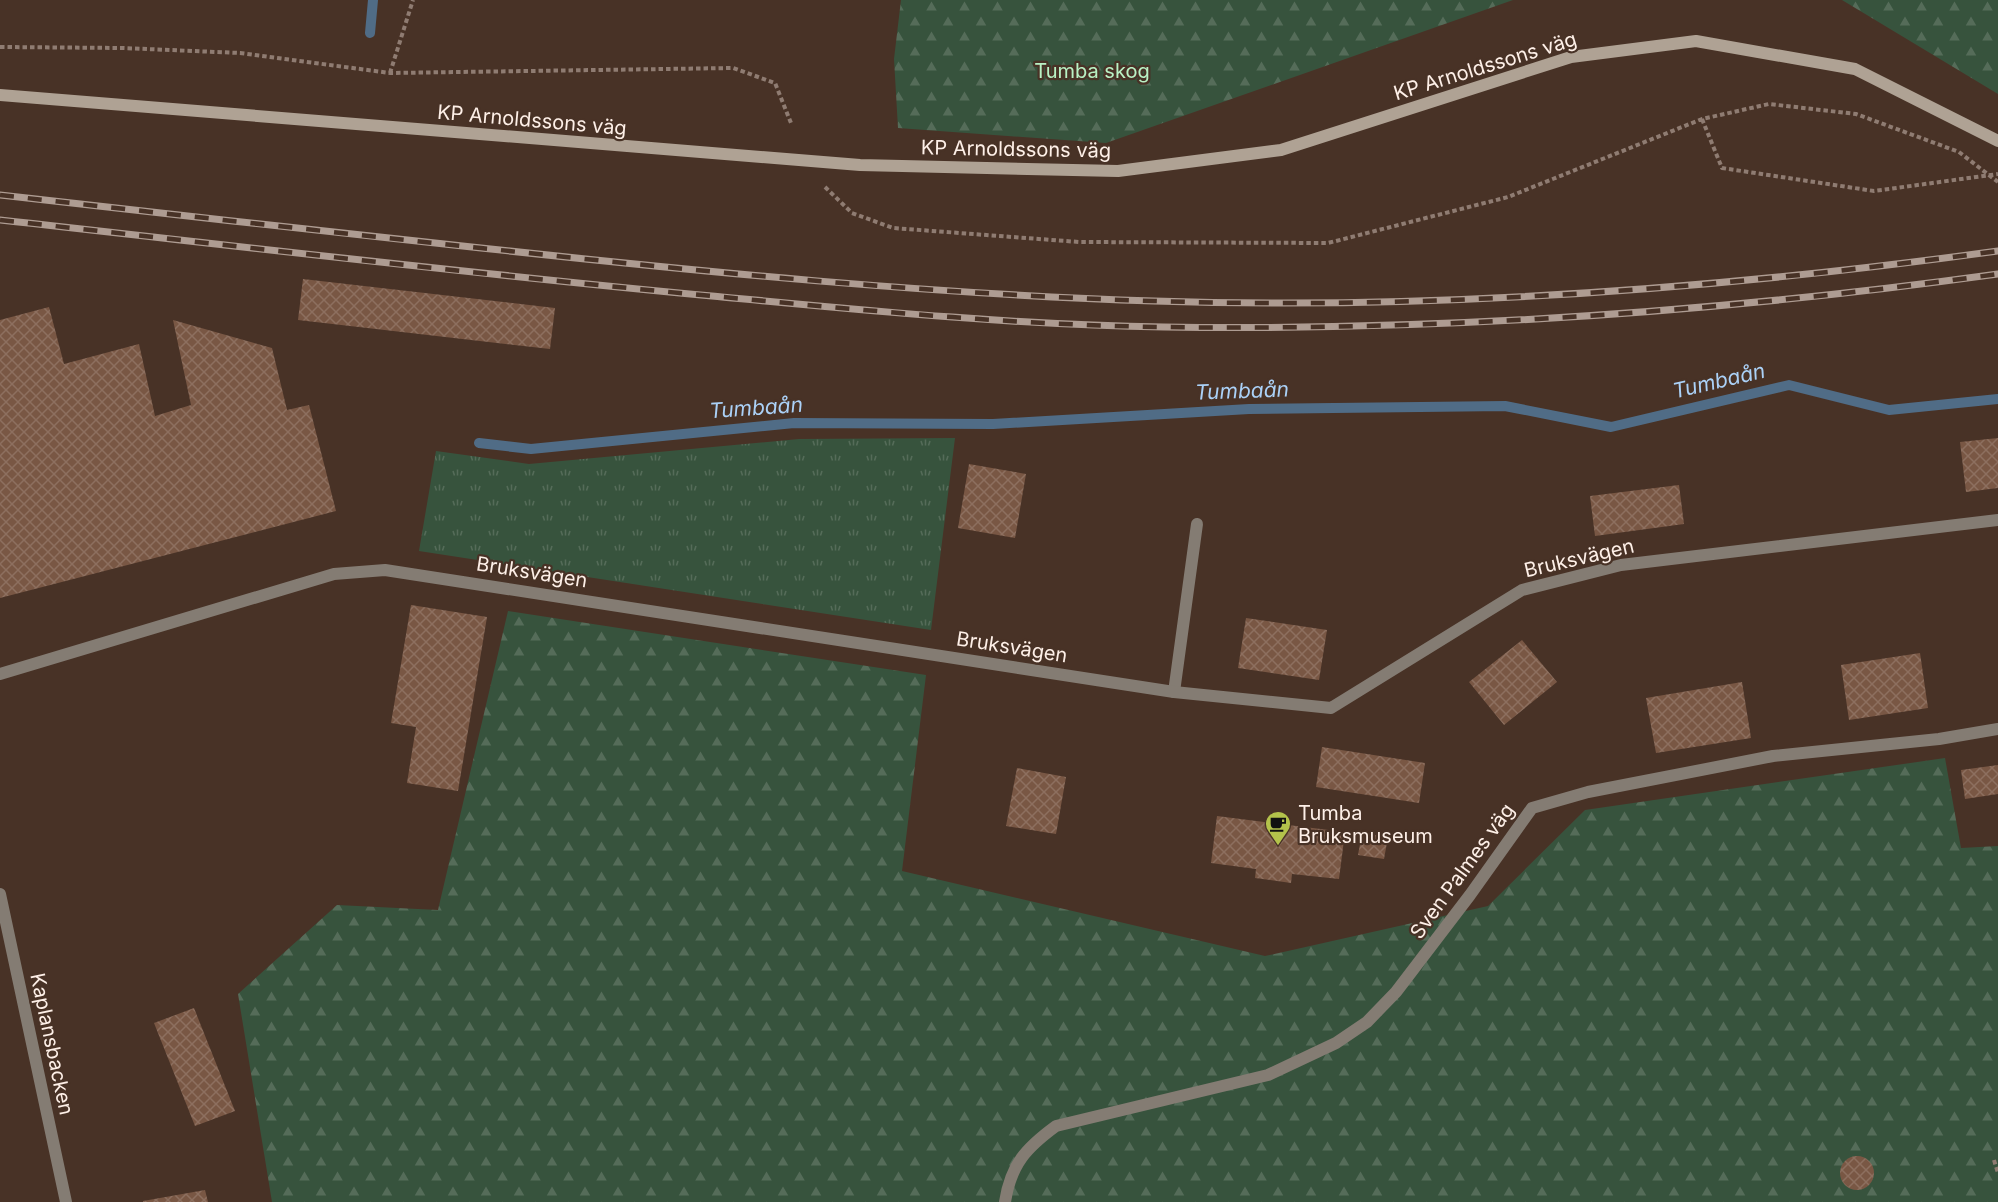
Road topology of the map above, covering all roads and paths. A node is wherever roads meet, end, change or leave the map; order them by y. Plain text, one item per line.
1 (414, 0) edge
2 (0, 47) edge
3 (390, 73) junction
4 (0, 95) edge
5 (1702, 119) junction
6 (791, 123) dead end
7 (1998, 141) edge
8 (1998, 174) edge
9 (1998, 182) edge
10 (824, 186) dead end
11 (1998, 520) edge
12 (1197, 524) dead end
13 (0, 674) edge
14 (1173, 692) junction
15 (1998, 729) edge
16 (0, 894) edge
17 (1994, 1160) dead end
18 (1998, 1173) edge
19 (66, 1202) edge
20 (1005, 1202) edge

1 - 3 path
2 - 3 path
3 - 6 path
4 - 7 main road, KP Arnoldssons väg
5 - 8 path
5 - 9 path, bridge
5 - 10 path
11 - 14 street, Bruksvägen
12 - 14 street
13 - 14 street, Bruksvägen
15 - 20 street, Sven Palmes väg
16 - 19 street, Kaplansbacken
17 - 18 path

